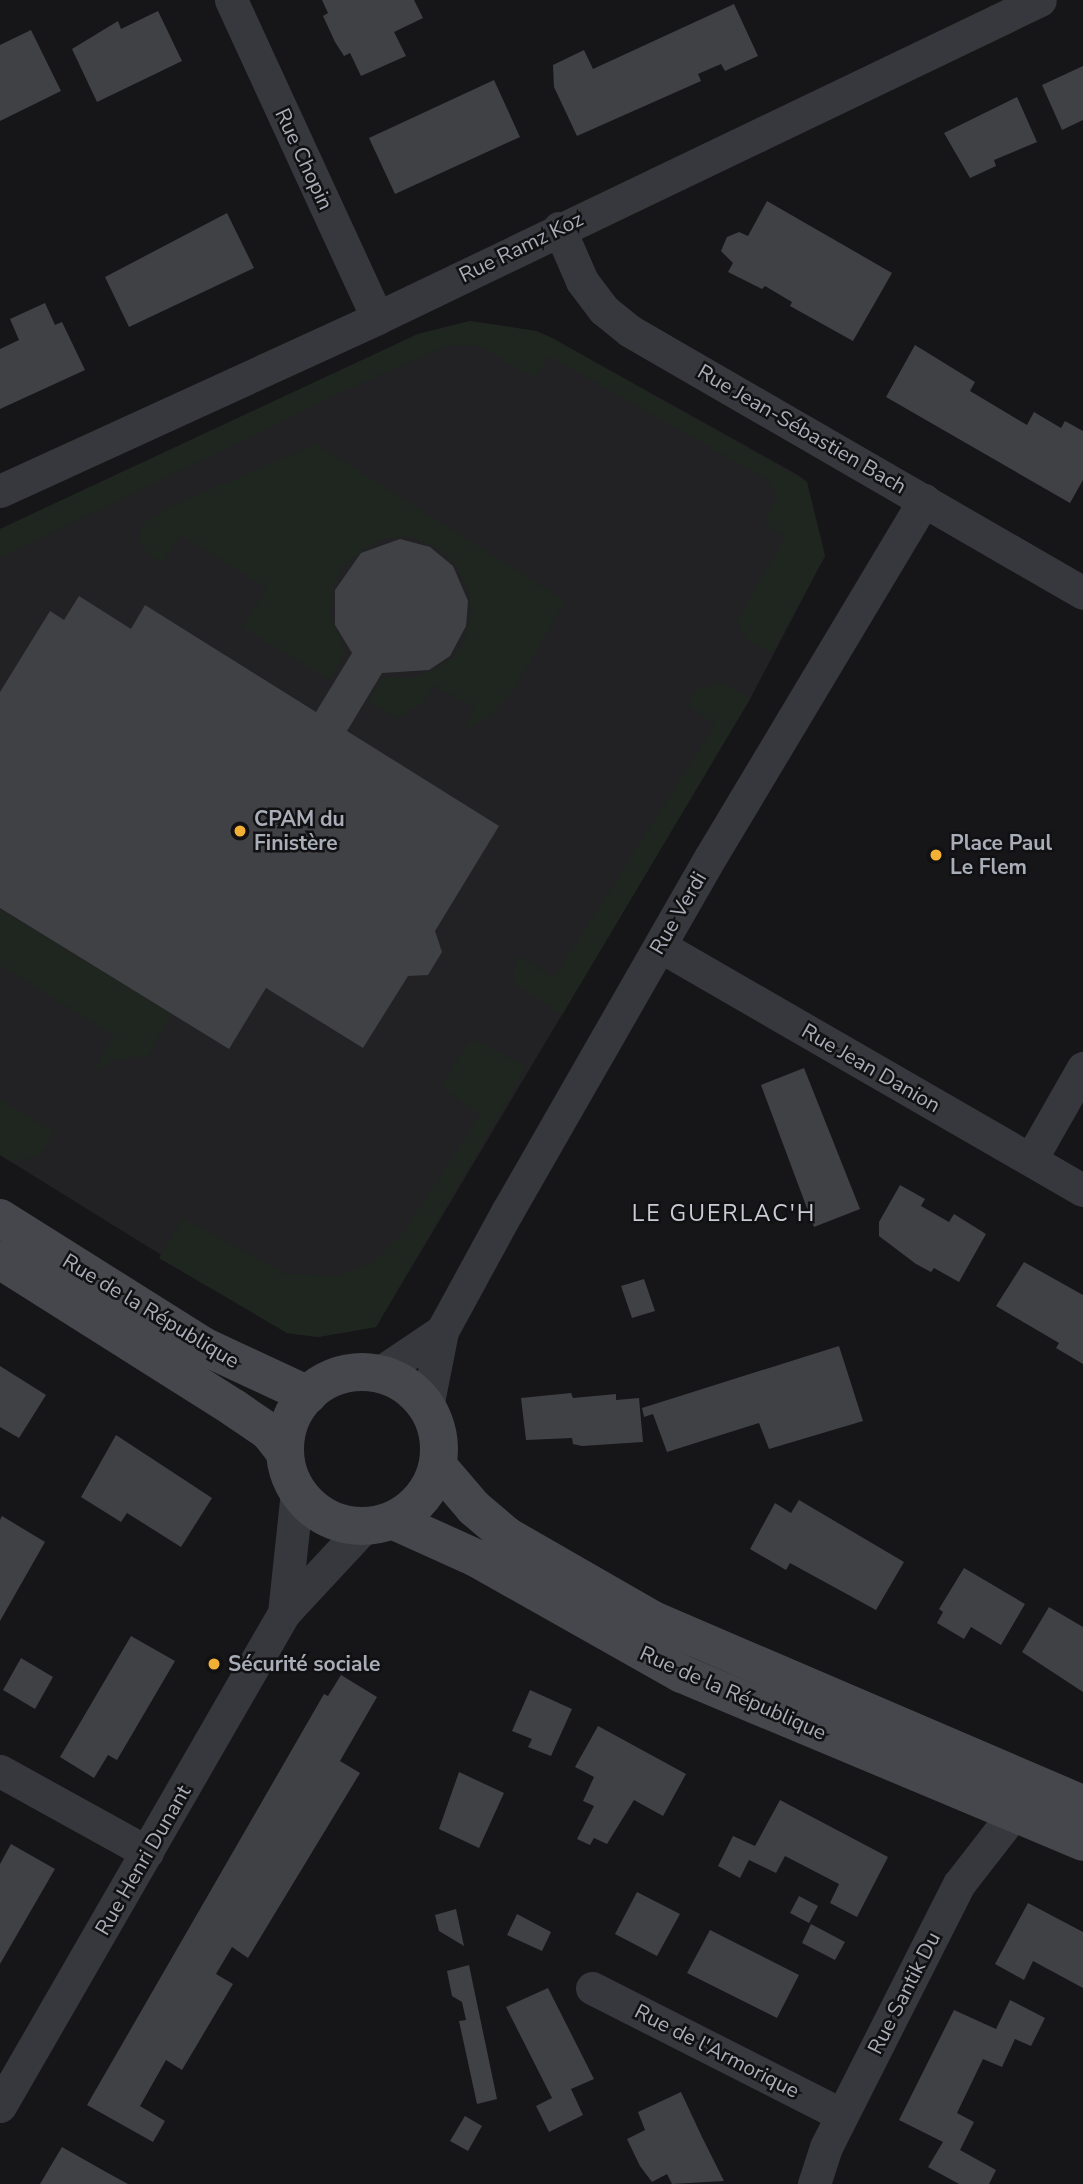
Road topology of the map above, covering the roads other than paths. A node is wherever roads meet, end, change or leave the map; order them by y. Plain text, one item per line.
1 (231, 0) edge
2 (1040, 0) edge
3 (559, 228) junction
4 (377, 318) junction
5 (0, 491) edge
6 (924, 500) junction
7 (1083, 593) edge
8 (660, 946) junction
9 (1083, 1068) edge
10 (1031, 1159) junction
11 (1083, 1190) edge
12 (0, 1218) edge
13 (0, 1260) edge
14 (442, 1331) junction
15 (378, 1374) junction
16 (308, 1395) junction
17 (427, 1407) junction
18 (285, 1451) junction
19 (438, 1466) junction
20 (296, 1491) junction
21 (379, 1524) junction
22 (284, 1613) junction
23 (0, 1771) edge
24 (1083, 1804) edge
25 (1014, 1813) junction
26 (1083, 1842) edge
27 (147, 1852) junction
28 (592, 1988) dead end
29 (0, 2106) edge
30 (842, 2115) junction
31 (814, 2184) edge

1 - 4 street, Rue Chopin
2 - 3 street, Rue Ramz Koz
3 - 4 street, Rue Ramz Koz
3 - 6 street, Rue Jean-Sébastien Bach
4 - 5 street, Rue Ramz Koz
6 - 7 street, Rue Jean-Sébastien Bach
6 - 8 street, Rue Verdi
8 - 10 street, Rue Jean Danion
8 - 14 street, Rue Verdi
9 - 10 street
10 - 11 street, Rue Jean Danion
12 - 16 street, Rue de la République
13 - 18 street, Rue de la République
14 - 15 street, Rue Verdi
14 - 17 street, Rue Verdi
15 - 16 street
15 - 17 street
16 - 18 street
17 - 19 street
18 - 20 street
19 - 21 street
19 - 24 street, Rue de la République
20 - 21 street
20 - 22 street, Rue Henri Dunant
21 - 22 street, Rue Henri Dunant
21 - 25 street, Rue de la République
22 - 27 street, Rue Henri Dunant
23 - 27 street
25 - 26 street, Rue de la République
25 - 30 street, Rue Santik Du
27 - 29 street, Rue Henri Dunant
28 - 30 street, Rue de l'Armorique
30 - 31 street, Rue Santik Du

